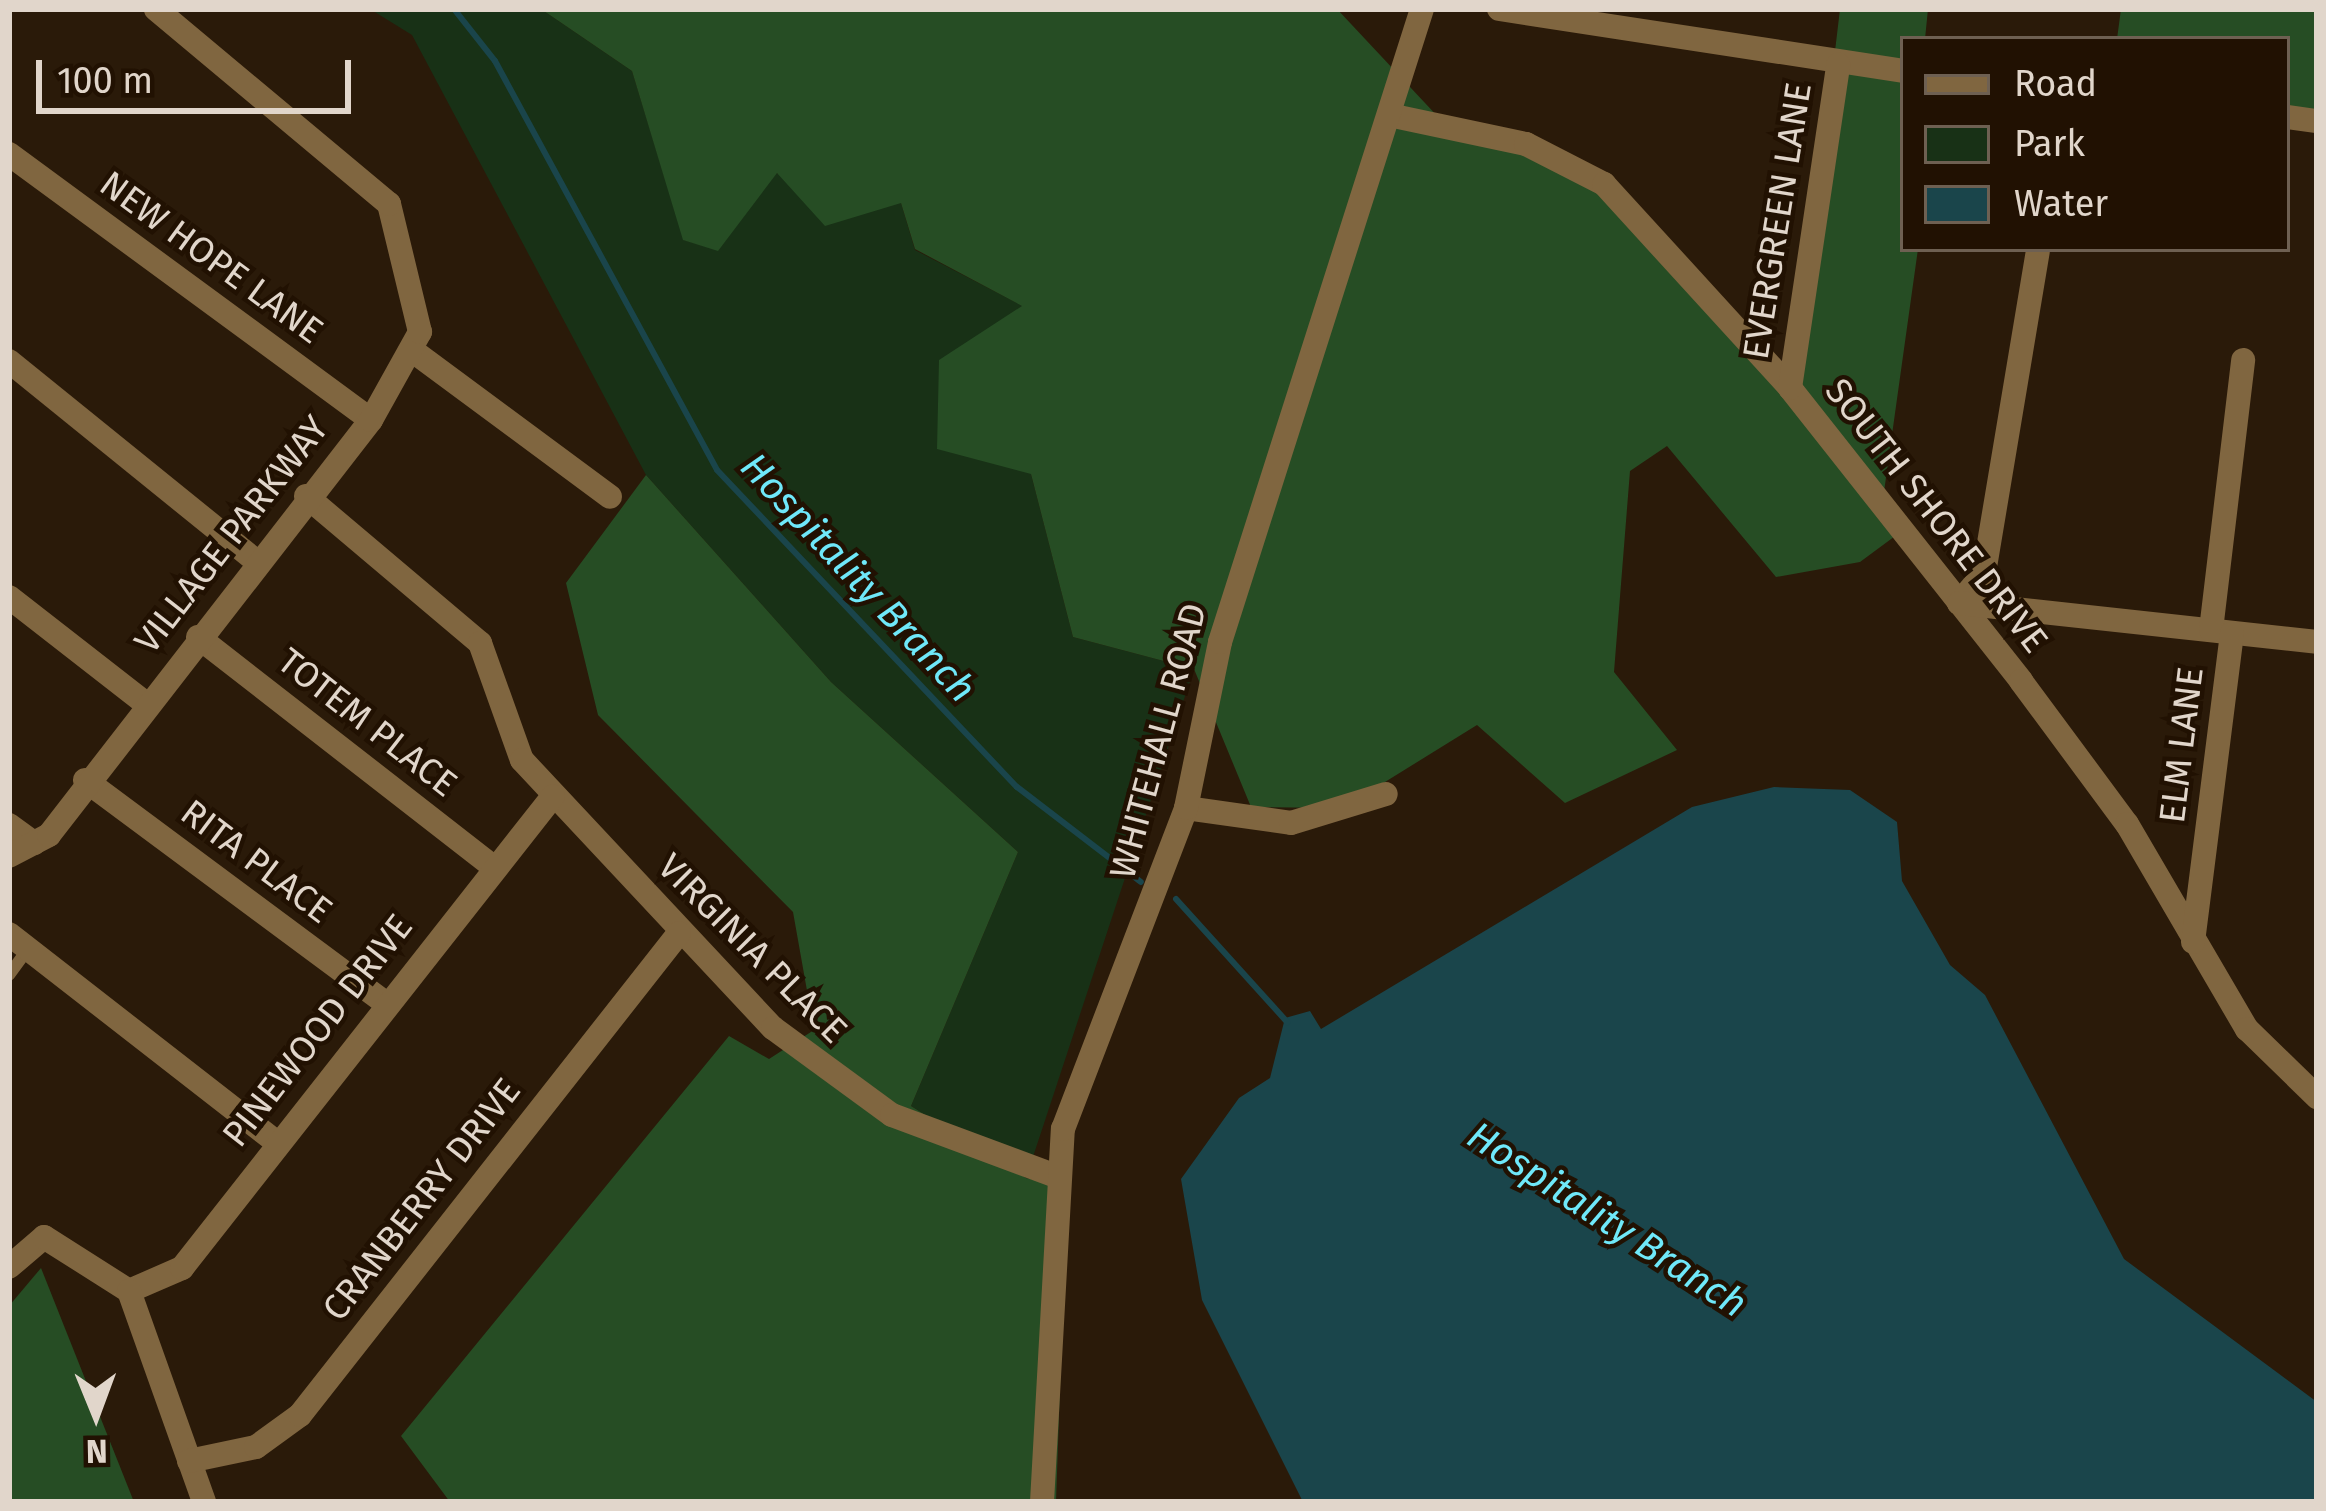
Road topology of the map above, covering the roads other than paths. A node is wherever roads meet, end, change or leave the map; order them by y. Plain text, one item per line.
1 (157, 9) edge
2 (1421, 9) edge
3 (1499, 9) edge
4 (1838, 65) junction
5 (1900, 71) edge
6 (1389, 115) junction
7 (9, 154) edge
8 (2038, 252) dead end
9 (413, 351) junction
10 (2242, 360) dead end
11 (9, 361) edge
12 (1790, 388) junction
13 (371, 419) junction
14 (306, 496) junction
15 (610, 496) dead end
16 (256, 562) junction
17 (9, 597) edge
18 (1960, 603) junction
19 (2222, 632) junction
20 (198, 637) junction
21 (2317, 642) edge
22 (145, 704) junction
23 (85, 780) junction
24 (1386, 794) dead end
25 (553, 796) junction
26 (1186, 808) junction
27 (9, 825) edge
28 (34, 843) junction
29 (9, 856) edge
30 (492, 866) junction
31 (680, 933) junction
32 (19, 941) edge
33 (2194, 942) junction
34 (9, 975) edge
35 (385, 1003) junction
36 (2317, 1097) edge
37 (276, 1142) junction
38 (1056, 1177) junction
39 (9, 1267) edge
40 (129, 1291) junction
41 (189, 1461) junction
42 (204, 1502) edge
43 (1042, 1502) edge

1 - 9 street
2 - 6 street, WHITEHALL ROAD
3 - 4 street
4 - 5 street
4 - 12 street, EVERGREEN LANE
6 - 12 street, SOUTH SHORE DRIVE
6 - 26 street, WHITEHALL ROAD
7 - 13 street, NEW HOPE LANE
8 - 18 street
9 - 13 street, VILLAGE PARKWAY
9 - 15 street
10 - 19 street, ELM LANE
11 - 16 street
12 - 18 street, SOUTH SHORE DRIVE
13 - 14 street, VILLAGE PARKWAY
14 - 16 street, VILLAGE PARKWAY
14 - 25 street, VIRGINIA PLACE
16 - 20 street, VILLAGE PARKWAY
17 - 22 street
18 - 19 street
18 - 33 street, SOUTH SHORE DRIVE
19 - 21 street
19 - 33 street, ELM LANE
20 - 22 street, VILLAGE PARKWAY
20 - 30 street, TOTEM PLACE
22 - 23 street, VILLAGE PARKWAY
23 - 28 street, VILLAGE PARKWAY
23 - 35 street, RITA PLACE
24 - 26 street
25 - 30 street, PINEWOOD DRIVE
25 - 31 street, VIRGINIA PLACE
26 - 38 street, WHITEHALL ROAD
27 - 28 street
28 - 29 street, VILLAGE PARKWAY
30 - 35 street, PINEWOOD DRIVE
31 - 38 street, VIRGINIA PLACE
31 - 41 street, CRANBERRY DRIVE
32 - 34 lane
32 - 37 street
33 - 36 street, SOUTH SHORE DRIVE
35 - 37 street, PINEWOOD DRIVE
37 - 40 street, PINEWOOD DRIVE
38 - 43 street, WHITEHALL ROAD
39 - 40 street
40 - 41 street
41 - 42 street

